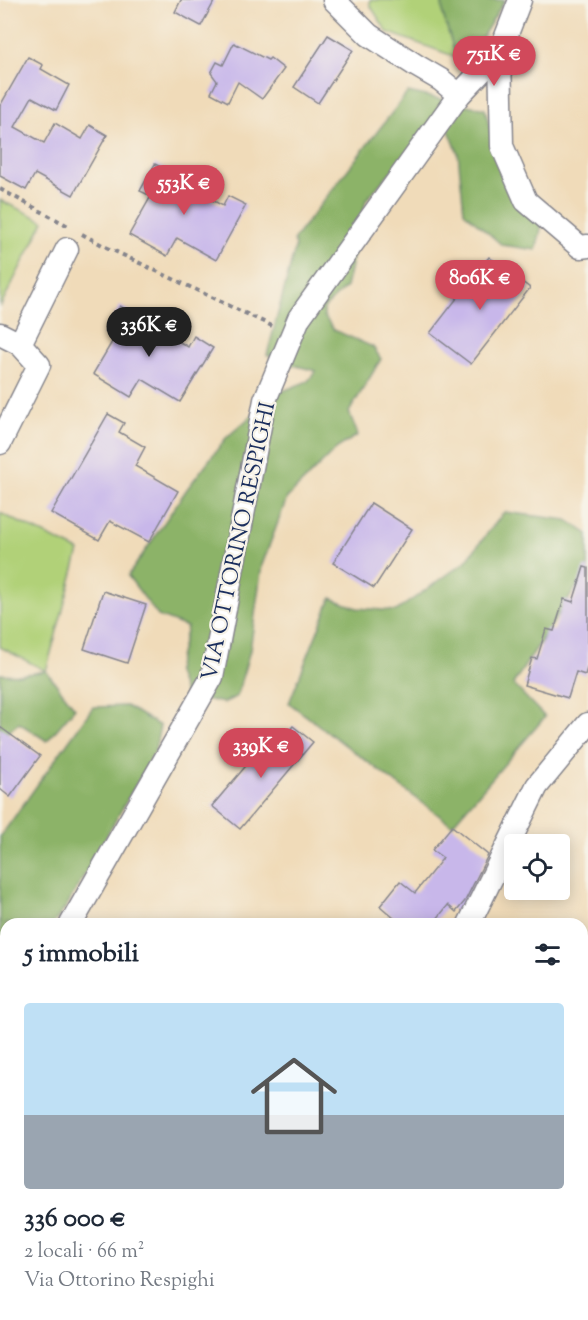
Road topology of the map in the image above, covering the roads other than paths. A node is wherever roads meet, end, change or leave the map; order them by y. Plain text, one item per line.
1 (333, 0) edge
2 (520, 0) edge
3 (500, 51) junction
4 (459, 95) junction
5 (588, 246) edge
6 (67, 249) dead end
7 (10, 339) edge
8 (0, 443) edge
9 (588, 724) edge
10 (74, 918) edge
11 (472, 918) edge

1 - 4 street
2 - 3 street
3 - 4 street, VIA OTTORINO RESPIGHI
3 - 5 street
4 - 10 street, VIA OTTORINO RESPIGHI
6 - 7 street
7 - 8 street
9 - 11 street

